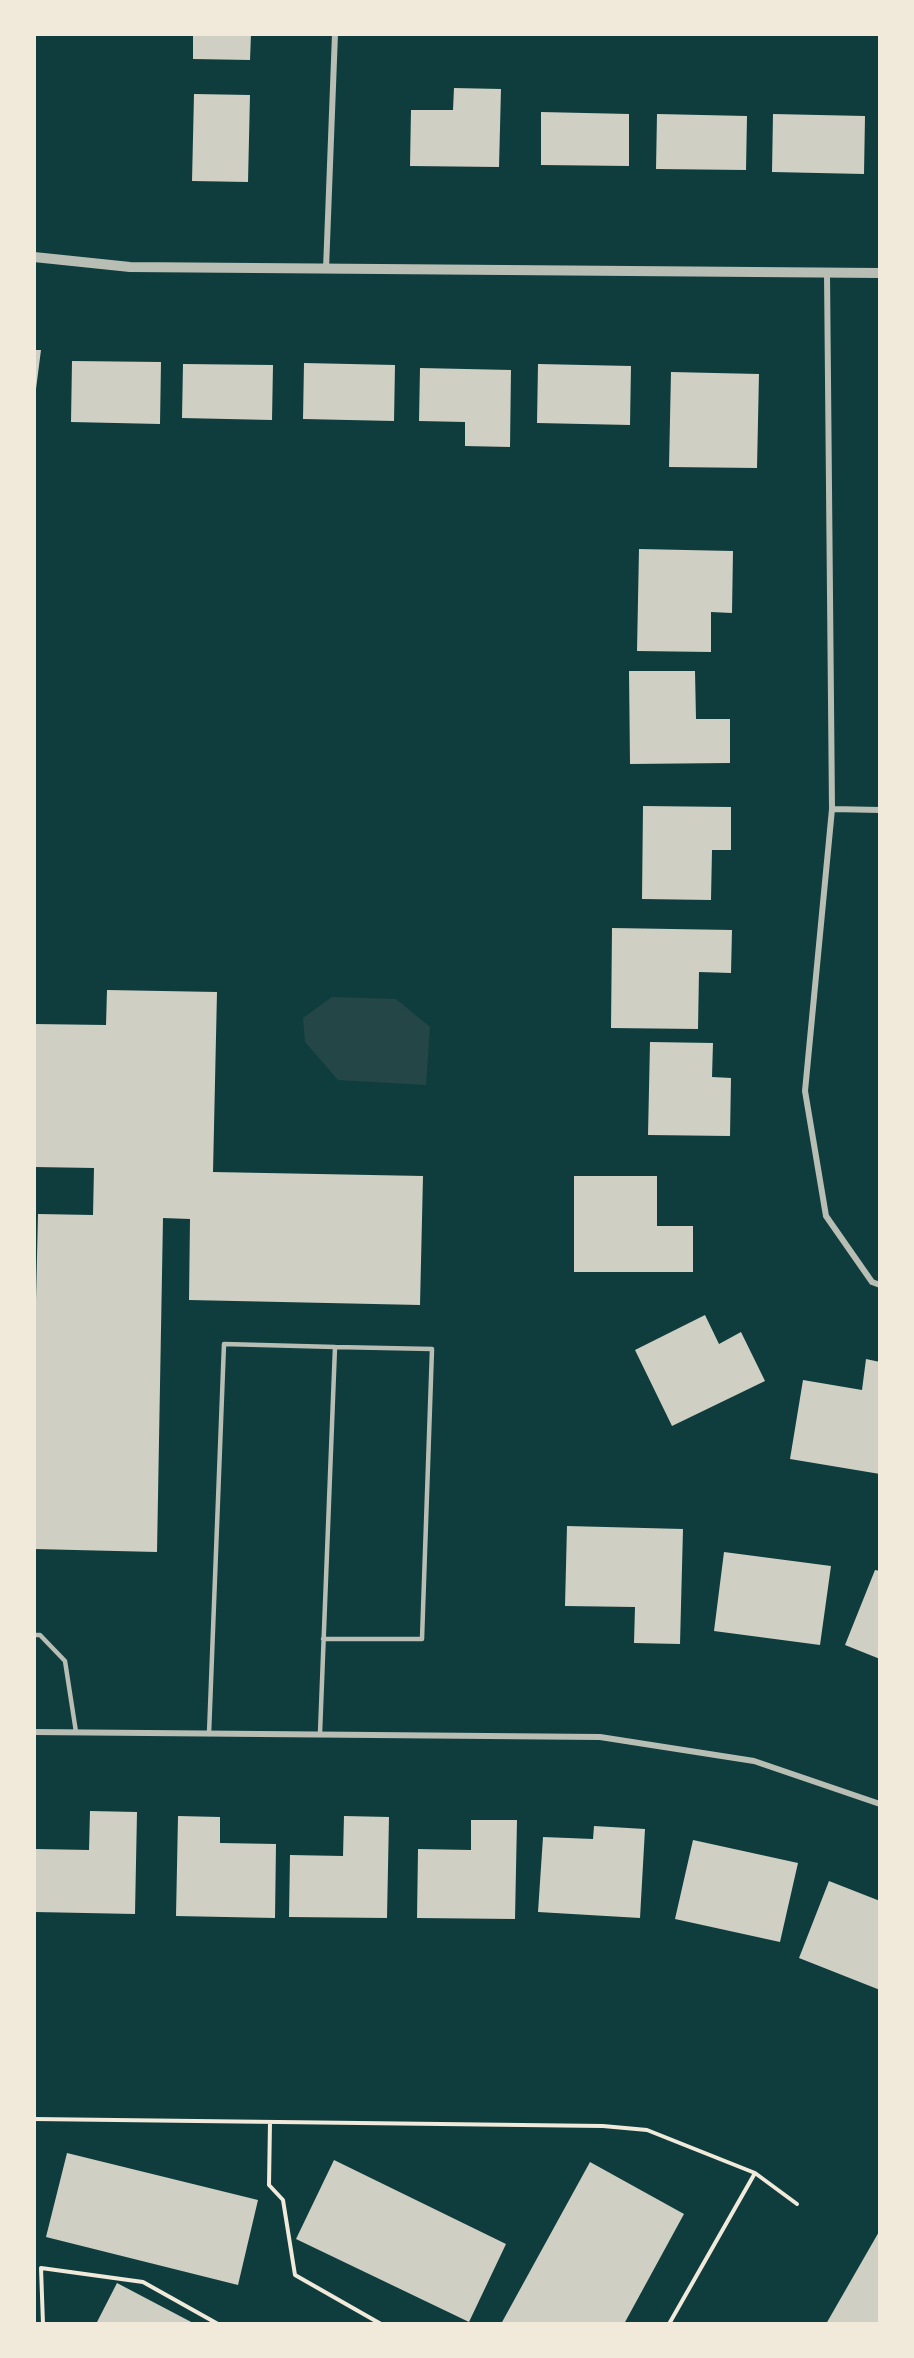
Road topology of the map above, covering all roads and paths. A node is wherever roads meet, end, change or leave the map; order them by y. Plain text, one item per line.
1 (335, 34) edge
2 (34, 257) edge
3 (326, 269) junction
4 (827, 273) junction
5 (879, 273) edge
6 (832, 809) junction
7 (879, 810) edge
8 (879, 1285) edge
9 (335, 1347) junction
10 (34, 1635) edge
11 (323, 1639) junction
12 (34, 1732) edge
13 (76, 1732) junction
14 (320, 1733) junction
15 (209, 1734) junction
16 (879, 1804) edge
17 (34, 2119) edge
18 (270, 2122) junction
19 (755, 2173) junction
20 (797, 2204) dead end
21 (43, 2324) edge
22 (218, 2324) edge
23 (381, 2324) edge
24 (669, 2324) edge

1 - 3 street
2 - 3 street
3 - 4 street
4 - 5 street
4 - 6 street
6 - 7 street
6 - 8 street
9 - 11 lane
9 - 11 lane
9 - 15 lane
10 - 13 lane
11 - 14 lane
12 - 13 street
13 - 15 street
14 - 15 street
14 - 16 street
17 - 18 path
18 - 19 path
18 - 23 path
19 - 20 path
19 - 24 path
21 - 22 path

